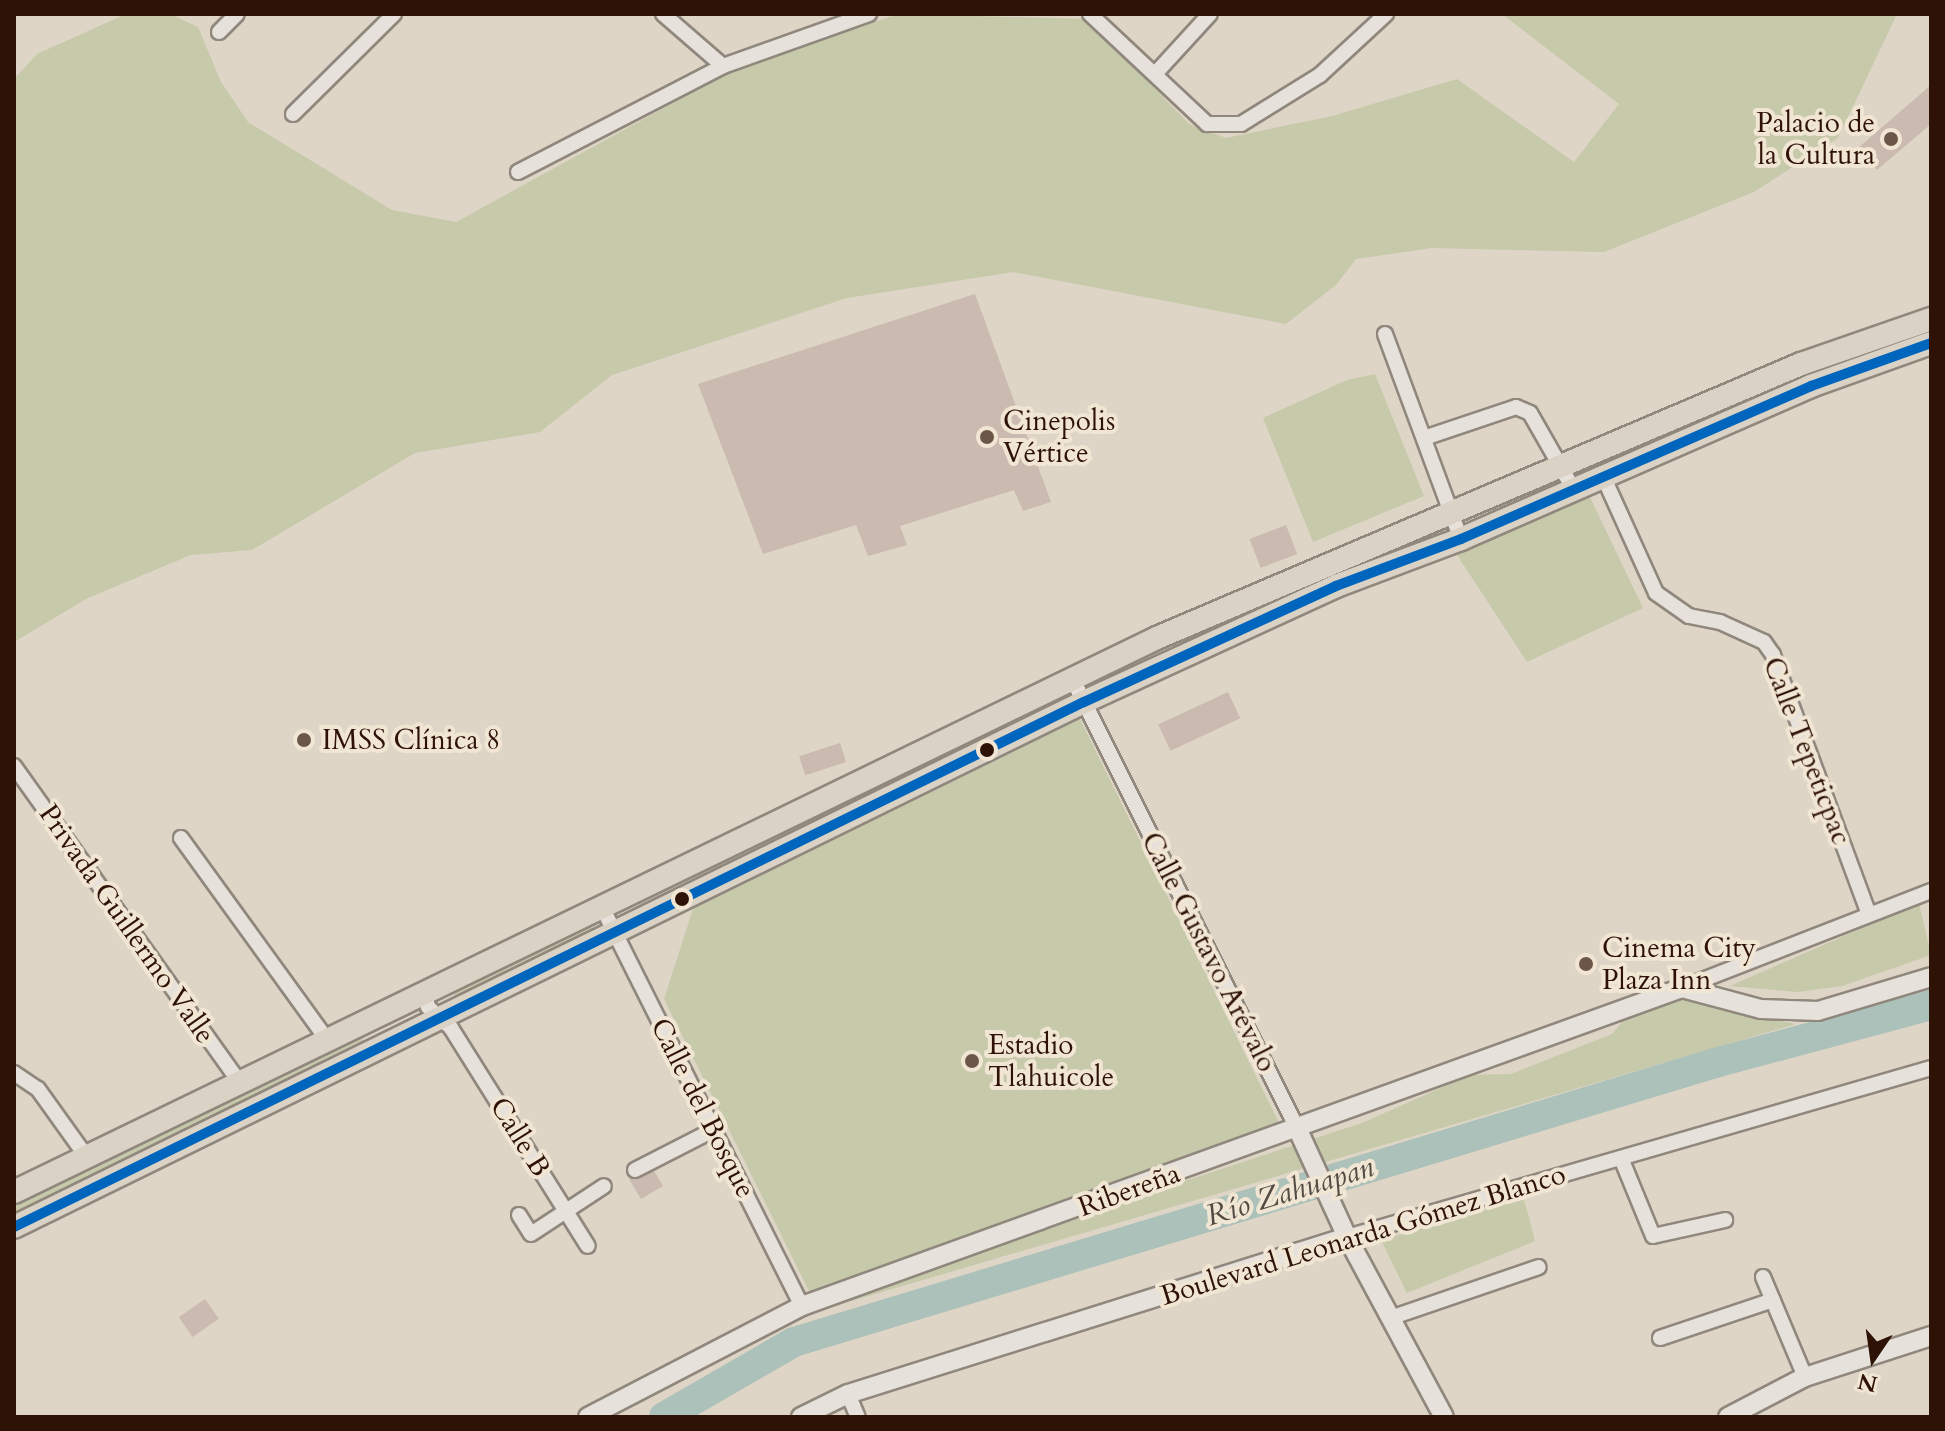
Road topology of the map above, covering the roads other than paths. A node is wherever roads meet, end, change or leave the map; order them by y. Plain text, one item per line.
1 (237, 14) edge
2 (394, 14) edge
3 (663, 14) edge
4 (869, 14) edge
5 (1090, 14) edge
6 (1210, 14) edge
7 (1386, 14) edge
8 (219, 32) dead end
9 (723, 66) junction
10 (1155, 74) junction
11 (293, 114) dead end
12 (518, 172) dead end
13 (1931, 319) edge
14 (1385, 334) dead end
15 (1931, 343) edge
16 (1801, 364) junction
17 (1811, 386) junction
18 (1424, 438) junction
19 (1563, 469) junction
20 (1603, 476) junction
21 (1574, 490) junction
22 (1454, 516) junction
23 (1461, 539) junction
24 (1073, 680) junction
25 (1084, 702) junction
26 (14, 766) edge
27 (181, 838) dead end
28 (1931, 891) edge
29 (1869, 914) junction
30 (609, 921) junction
31 (1931, 977) edge
32 (1682, 988) junction
33 (429, 990) junction
34 (446, 1019) junction
35 (327, 1040) junction
36 (1931, 1068) edge
37 (14, 1073) edge
38 (240, 1083) junction
39 (715, 1129) junction
40 (1298, 1130) junction
41 (86, 1156) junction
42 (1621, 1158) junction
43 (635, 1170) dead end
44 (604, 1186) dead end
45 (14, 1192) edge
46 (566, 1210) junction
47 (519, 1215) dead end
48 (1725, 1220) dead end
49 (14, 1227) edge
50 (1344, 1231) junction
51 (588, 1246) dead end
52 (1539, 1267) dead end
53 (1763, 1277) dead end
54 (1773, 1300) junction
55 (802, 1306) junction
56 (1390, 1318) junction
57 (1931, 1336) edge
58 (1660, 1338) dead end
59 (1805, 1377) junction
60 (848, 1394) junction
61 (588, 1417) edge
62 (801, 1417) edge
63 (858, 1417) edge
64 (1444, 1417) edge
65 (1728, 1417) edge

1 - 8 street
2 - 11 street
3 - 9 street
4 - 9 street
5 - 10 street
6 - 10 street
7 - 10 street
9 - 12 street
13 - 16 main road
14 - 18 street
15 - 17 main road
16 - 17 main road
16 - 19 main road
17 - 20 main road
18 - 19 street
18 - 22 street
19 - 21 street
19 - 22 main road
20 - 21 main road
20 - 29 street, Calle Tepeticpac
21 - 23 main road
22 - 23 street
22 - 24 main road
23 - 25 main road
24 - 25 street, Calle Gustavo Arévalo
24 - 30 main road
25 - 30 main road
25 - 40 street, Calle Gustavo Arévalo
26 - 38 street, Privada Guillermo Valle
27 - 35 street
28 - 29 street
29 - 32 street
30 - 33 main road
30 - 34 main road
30 - 39 street, Calle del Bosque
31 - 32 street
32 - 40 street, Ribereña
33 - 34 street, Calle B
33 - 35 main road
34 - 46 street, Calle B
34 - 49 main road
35 - 38 main road
36 - 42 street, Boulevard Leonarda Gómez Blanco
37 - 41 street
38 - 41 main road
39 - 43 street
39 - 55 street, Calle del Bosque
40 - 50 street, Calle Gustavo Arévalo
40 - 55 street, Ribereña
41 - 45 main road
42 - 48 street
42 - 50 street, Boulevard Leonarda Gómez Blanco
44 - 46 street
46 - 47 street
46 - 51 street, Calle B
50 - 56 street, Calle Gustavo Arévalo
50 - 60 street, Boulevard Leonarda Gómez Blanco
52 - 56 street
53 - 54 street
54 - 58 street
54 - 59 street
55 - 61 street, Ribereña
56 - 64 street, Calle Gustavo Arévalo
57 - 59 street
59 - 65 street
60 - 62 street, Boulevard Leonarda Gómez Blanco
60 - 63 street

